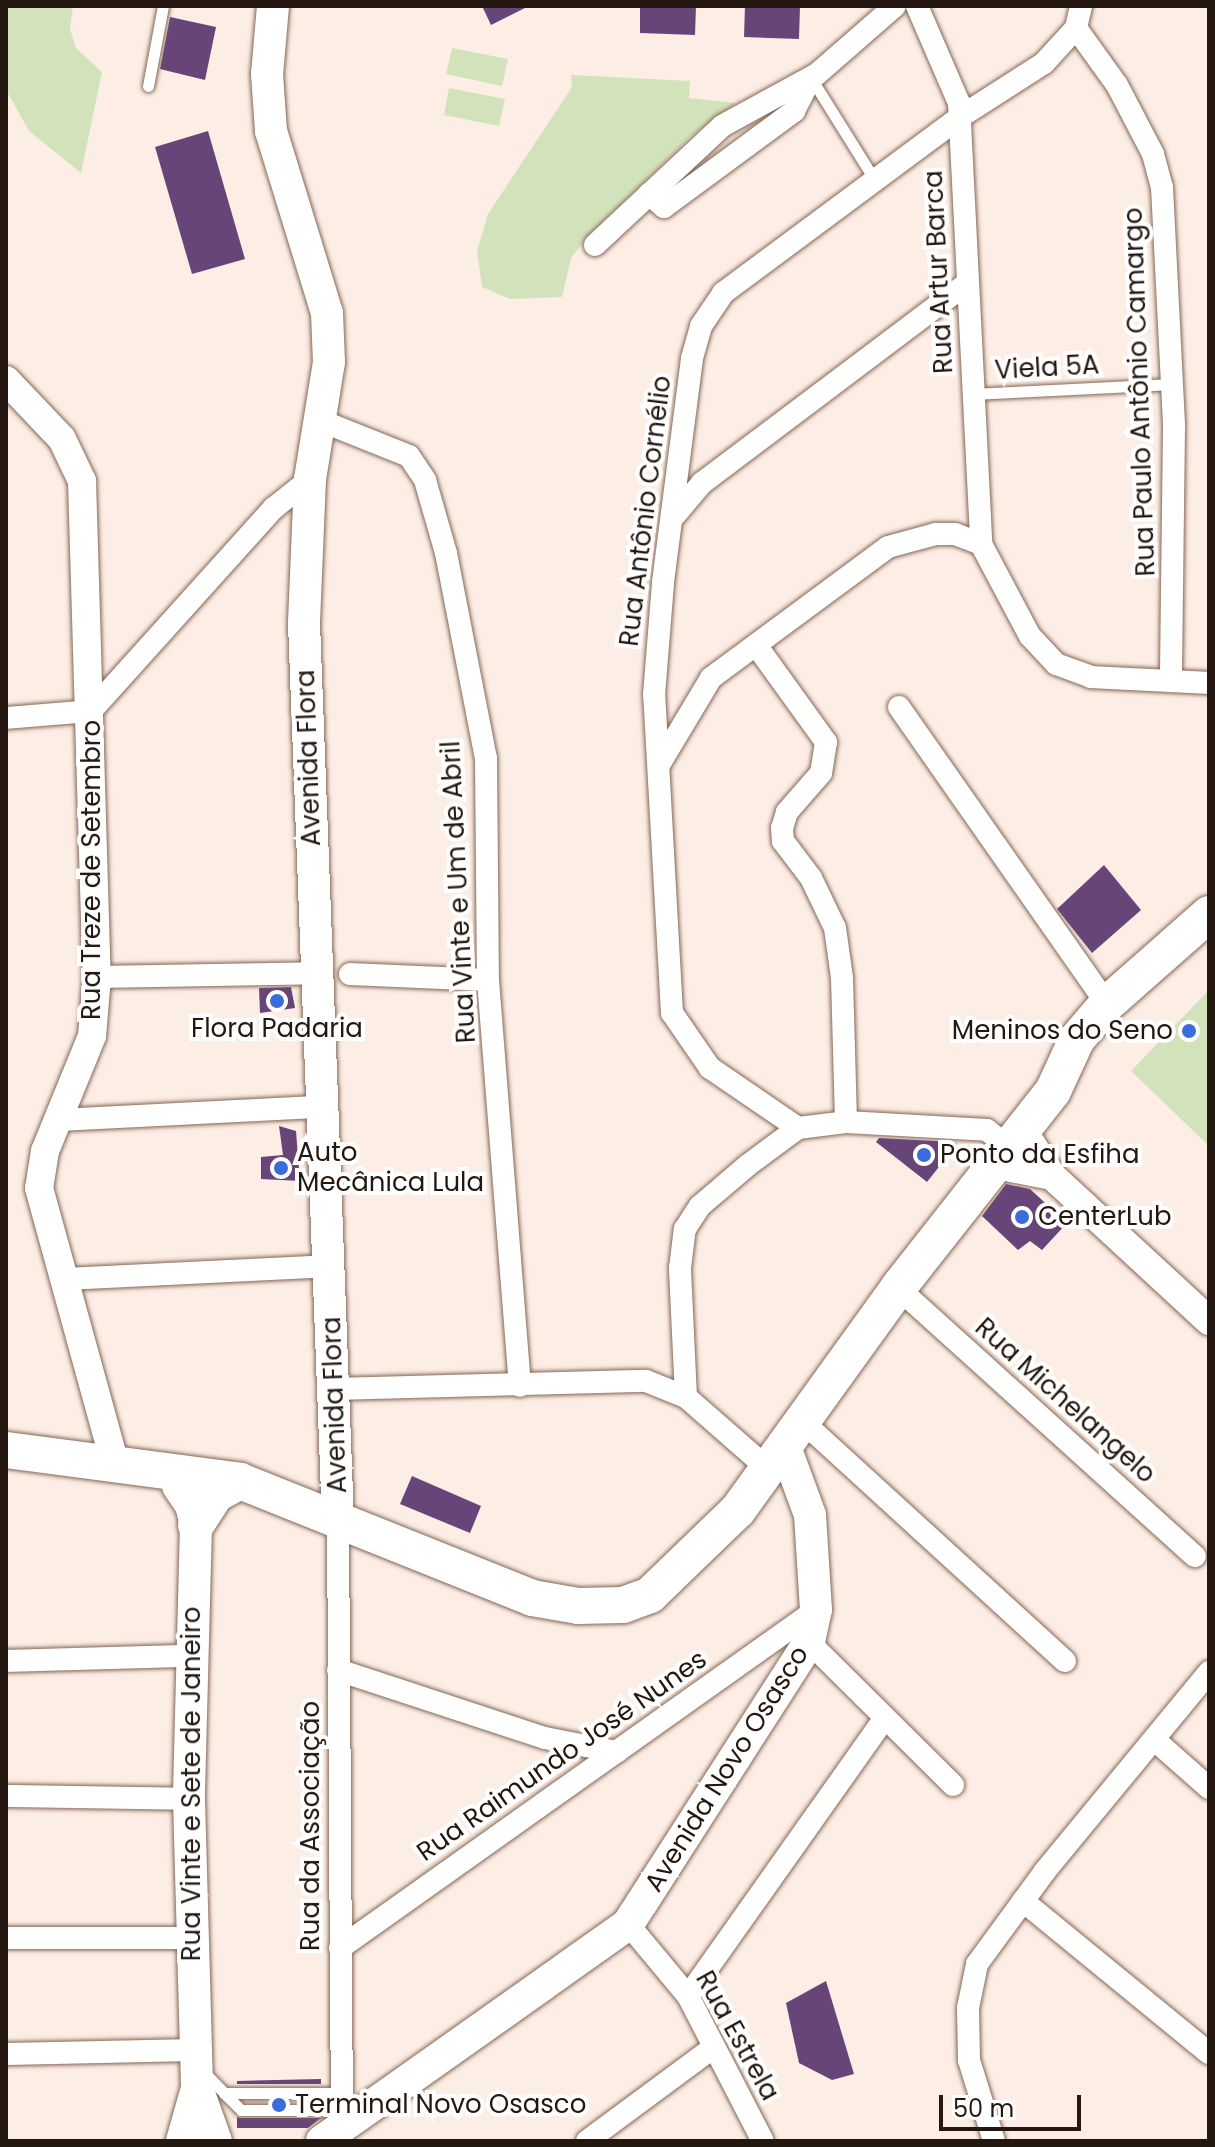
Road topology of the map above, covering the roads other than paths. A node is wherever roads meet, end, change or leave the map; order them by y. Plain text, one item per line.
1 (163, 6) edge
2 (273, 6) edge
3 (895, 6) edge
4 (917, 6) edge
5 (1078, 17) edge
6 (811, 78) junction
7 (148, 86) dead end
8 (960, 117) junction
9 (874, 179) junction
10 (649, 194) junction
11 (595, 245) dead end
12 (966, 284) junction
13 (1172, 384) junction
14 (9, 387) edge
15 (973, 394) junction
16 (319, 420) junction
17 (310, 479) junction
18 (675, 515) junction
19 (981, 544) junction
20 (756, 645) junction
21 (1171, 681) junction
22 (1209, 683) edge
23 (899, 707) dead end
24 (91, 711) junction
25 (6, 718) edge
26 (658, 767) junction
27 (1209, 914) edge
28 (316, 973) junction
29 (350, 974) dead end
30 (97, 977) junction
31 (488, 980) junction
32 (1107, 1004) junction
33 (320, 1107) junction
34 (60, 1120) junction
35 (846, 1122) junction
36 (798, 1128) junction
37 (1009, 1147) junction
38 (1052, 1176) junction
39 (331, 1266) junction
40 (66, 1279) junction
41 (898, 1288) junction
42 (1209, 1321) edge
43 (520, 1386) junction
44 (334, 1389) junction
45 (686, 1397) junction
46 (784, 1445) junction
47 (6, 1450) edge
48 (115, 1464) junction
49 (168, 1479) junction
50 (228, 1487) junction
51 (338, 1521) junction
52 (196, 1525) junction
53 (1195, 1556) dead end
54 (816, 1610) junction
55 (809, 1642) junction
56 (189, 1656) junction
57 (6, 1661) edge
58 (1065, 1661) dead end
59 (338, 1670) junction
60 (1209, 1672) edge
61 (883, 1721) junction
62 (1157, 1742) junction
63 (617, 1752) junction
64 (953, 1785) dead end
65 (1209, 1788) edge
66 (6, 1796) edge
67 (189, 1799) junction
68 (1023, 1901) junction
69 (628, 1924) junction
70 (6, 1938) edge
71 (191, 1938) junction
72 (340, 1948) junction
73 (688, 1996) junction
74 (714, 2047) junction
75 (1209, 2053) edge
76 (6, 2054) edge
77 (203, 2073) junction
78 (337, 2119) edge
79 (182, 2141) edge
80 (216, 2141) edge
81 (587, 2141) edge
82 (763, 2141) edge
83 (994, 2141) edge

1 - 7 lane
2 - 16 main road, Avenida Flora
3 - 6 street
4 - 8 street, Rua Artur Barca
5 - 8 street, Rua Antônio Cornélio
5 - 13 street, Rua Paulo Antônio Camargo
6 - 9 lane
6 - 10 street
6 - 10 street
8 - 9 street, Rua Antônio Cornélio
8 - 12 street, Rua Artur Barca
9 - 18 street, Rua Antônio Cornélio
10 - 11 street
12 - 15 street, Rua Artur Barca
12 - 18 street
13 - 15 lane, Viela 5A
13 - 21 street, Rua Paulo Antônio Camargo
14 - 24 street, Rua Treze de Setembro
15 - 19 street, Rua Artur Barca
16 - 17 main road, Avenida Flora
16 - 31 street, Rua Vinte e Um de Abril
17 - 24 street
17 - 28 main road, Avenida Flora
18 - 26 street, Rua Antônio Cornélio
19 - 20 street
19 - 21 street
20 - 26 street
20 - 35 street
21 - 22 street
23 - 32 street
24 - 25 street
24 - 30 street, Rua Treze de Setembro
26 - 36 street, Rua Antônio Cornélio
27 - 32 main road
28 - 30 street
28 - 33 main road, Avenida Flora
29 - 31 street
30 - 34 street, Rua Treze de Setembro
31 - 43 street, Rua Vinte e Um de Abril
32 - 37 main road
33 - 34 street
33 - 39 main road, Avenida Flora
34 - 40 street, Rua Treze de Setembro
35 - 36 street
35 - 37 street
36 - 45 street
37 - 38 street
37 - 38 street
37 - 41 main road
38 - 42 street
39 - 40 street
39 - 44 main road, Avenida Flora
40 - 48 street, Rua Treze de Setembro
41 - 46 main road
41 - 53 street, Rua Michelangelo
43 - 44 street
43 - 45 street
44 - 51 main road, Avenida Flora
45 - 46 street
46 - 51 main road
46 - 54 main road, Avenida Novo Osasco
46 - 58 street
47 - 48 main road
48 - 49 main road
49 - 50 main road
49 - 52 main road, Rua Vinte e Sete de Janeiro
50 - 51 main road
50 - 52 main road
51 - 59 street, Rua da Associação
52 - 56 main road, Rua Vinte e Sete de Janeiro
54 - 55 main road, Avenida Novo Osasco
54 - 63 street, Rua Raimundo José Nunes
55 - 61 street
55 - 69 main road, Avenida Novo Osasco
56 - 57 street
56 - 67 main road, Rua Vinte e Sete de Janeiro
59 - 63 street
59 - 72 street, Rua da Associação
60 - 62 street
61 - 64 street
61 - 73 street
62 - 65 street
62 - 68 street
63 - 72 street, Rua Raimundo José Nunes
66 - 67 street
67 - 71 main road, Rua Vinte e Sete de Janeiro
68 - 75 street
68 - 83 street
69 - 73 street, Rua Estrela
69 - 78 main road, Avenida Novo Osasco
70 - 71 street
71 - 77 main road, Rua Vinte e Sete de Janeiro
72 - 78 street, Rua da Associação
73 - 74 street, Rua Estrela
74 - 81 street
74 - 82 street, Rua Estrela
76 - 77 street
77 - 78 lane
77 - 78 lane
77 - 79 main road, Rua Vinte e Sete de Janeiro
77 - 80 main road, Rua Vinte e Sete de Janeiro

